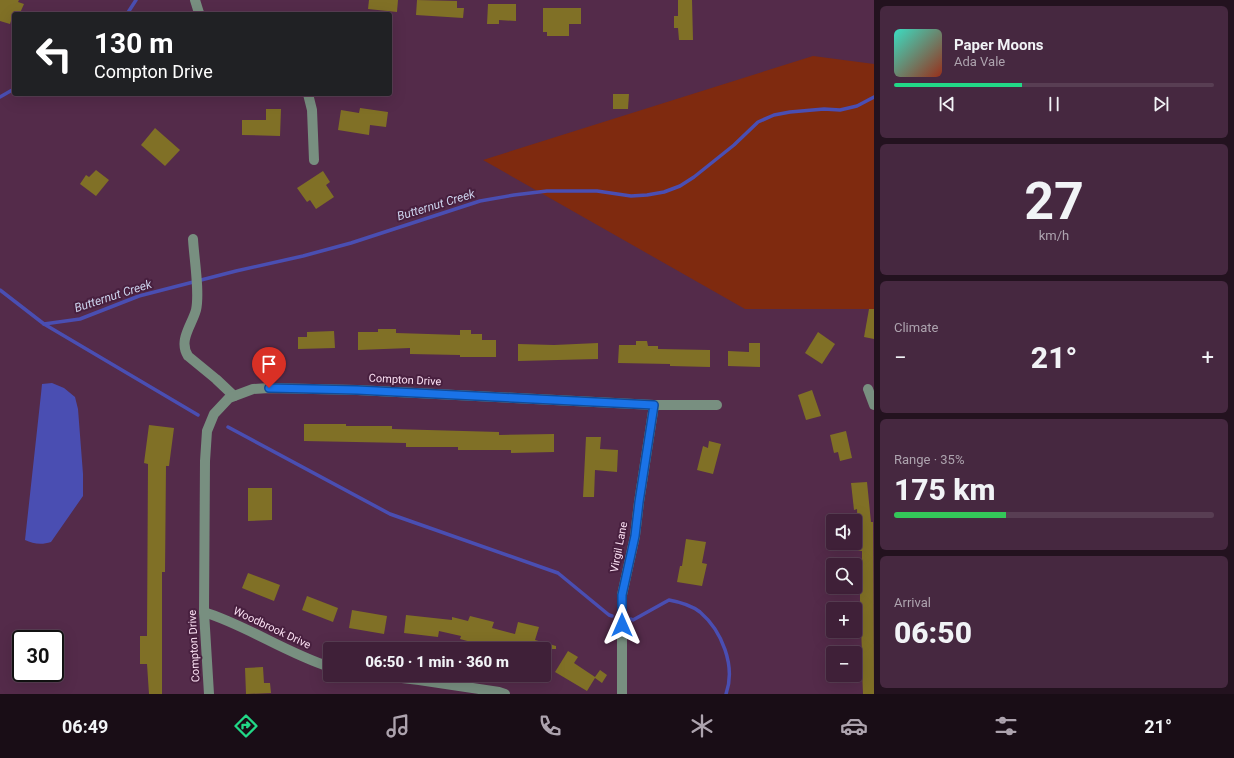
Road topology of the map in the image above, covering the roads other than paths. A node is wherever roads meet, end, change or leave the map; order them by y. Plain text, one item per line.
1 (195, 0) edge
2 (199, 12) edge
3 (308, 96) edge
4 (314, 160) dead end
5 (193, 239) dead end
6 (868, 389) dead end
7 (234, 396) junction
8 (654, 405) junction
9 (717, 405) dead end
10 (874, 405) edge
11 (204, 612) junction
12 (323, 664) edge
13 (432, 682) edge
14 (209, 694) edge
15 (505, 694) edge
16 (622, 694) edge

1 - 2 street
3 - 4 street
5 - 7 street
6 - 10 street
7 - 8 street, Compton Drive
7 - 11 street, Compton Drive
8 - 9 street, Compton Drive
8 - 16 street, Virgil Lane
11 - 12 street, Woodbrook Drive
11 - 14 street, Compton Drive
13 - 15 street

